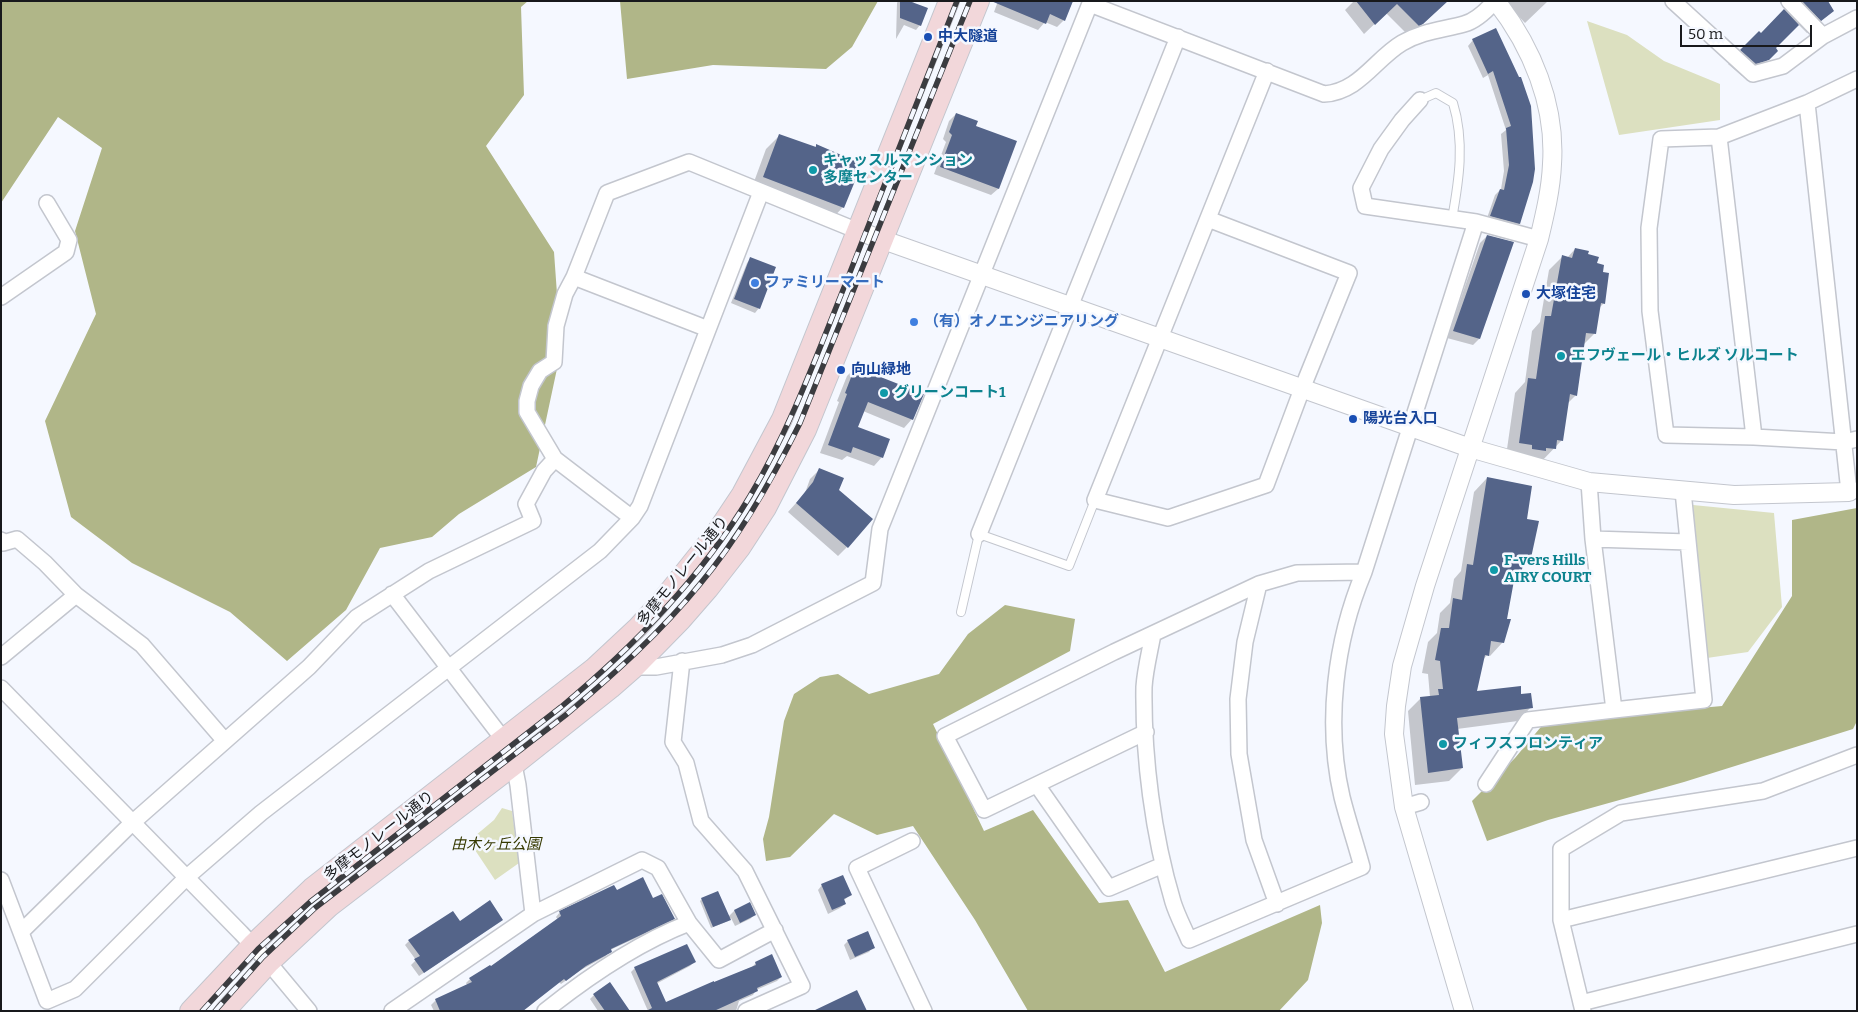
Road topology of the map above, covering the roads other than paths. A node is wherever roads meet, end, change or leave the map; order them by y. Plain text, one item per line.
1 (949, 1) edge
2 (979, 1) edge
3 (1496, 1) edge
4 (1673, 1) edge
5 (1789, 1) edge
6 (1091, 3) edge
7 (1857, 18) edge
8 (1823, 36) junction
9 (1178, 37) junction
10 (1267, 71) junction
11 (1857, 79) edge
12 (1420, 100) joint
13 (1807, 103) junction
14 (1719, 137) junction
15 (761, 192) junction
16 (47, 202) dead end
17 (1208, 219) junction
18 (1452, 219) junction
19 (1476, 222) junction
20 (858, 231) junction
21 (1539, 238) junction
22 (884, 241) junction
23 (982, 276) junction
24 (574, 277) junction
25 (1, 297) edge
26 (1069, 307) junction
27 (708, 329) junction
28 (1160, 339) junction
29 (1302, 389) junction
30 (1410, 427) junction
31 (1754, 437) junction
32 (1850, 440) edge
33 (1470, 448) junction
34 (555, 459) junction
35 (1590, 482) junction
36 (1683, 491) junction
37 (1853, 491) edge
38 (1095, 500) junction
39 (632, 518) junction
40 (979, 534) junction
41 (1593, 539) junction
42 (1, 540) edge
43 (1688, 542) junction
44 (1364, 572) junction
45 (1259, 584) junction
46 (392, 594) junction
47 (76, 595) junction
48 (961, 612) dead end
49 (1153, 634) junction
50 (1, 657) edge
51 (682, 662) junction
52 (449, 667) junction
53 (635, 667) junction
54 (1, 688) edge
55 (1614, 710) junction
56 (1146, 732) junction
57 (504, 739) junction
58 (225, 741) junction
59 (1857, 755) edge
60 (514, 765) junction
61 (1486, 784) dead end
62 (1037, 785) junction
63 (1421, 802) dead end
64 (1404, 807) junction
65 (132, 823) junction
66 (912, 841) dead end
67 (1857, 848) edge
68 (1163, 866) junction
69 (187, 877) junction
70 (1, 880) edge
71 (1278, 904) junction
72 (533, 914) junction
73 (1561, 920) junction
74 (689, 923) junction
75 (775, 930) junction
76 (22, 932) junction
77 (1857, 934) edge
78 (252, 945) junction
79 (269, 963) junction
80 (1582, 1007) edge
81 (190, 1011) edge
82 (224, 1011) edge
83 (309, 1011) edge
84 (392, 1011) edge
85 (545, 1011) edge
86 (746, 1011) edge
87 (924, 1011) edge
88 (1464, 1011) edge

1 - 20 main road, 多摩モノレール通り
2 - 22 main road, 多摩モノレール通り
3 - 10 street
3 - 21 street
4 - 8 street
5 - 8 street
6 - 9 street
6 - 23 street
7 - 8 street
9 - 10 street
9 - 26 street
10 - 17 street
11 - 13 street
12 - 18 lane
12 - 18 street
13 - 14 street
13 - 32 street
14 - 31 street
14 - 31 street
15 - 20 street
15 - 24 street
15 - 27 street
16 - 25 street
17 - 28 street
17 - 29 street
18 - 19 street
19 - 21 street
19 - 30 street
20 - 22 street
20 - 57 main road, 多摩モノレール通り
21 - 33 street
22 - 23 street
22 - 53 main road, 多摩モノレール通り
23 - 26 street
23 - 51 street
24 - 27 street
24 - 34 street
26 - 28 street
26 - 40 street
27 - 39 street
28 - 29 street
28 - 38 street
29 - 30 street
29 - 38 street
30 - 33 street
30 - 44 street
31 - 32 street
32 - 37 street
33 - 35 street
33 - 64 street
34 - 39 street
34 - 46 street
35 - 36 street
35 - 41 street
36 - 37 street
36 - 43 street
38 - 40 lane
39 - 52 street
40 - 48 lane
41 - 43 street
41 - 55 street
42 - 47 street
43 - 55 street
44 - 45 street
44 - 71 street
45 - 49 street
45 - 71 street
46 - 52 street
46 - 58 street
47 - 50 street
47 - 58 street
49 - 56 street
49 - 62 street
51 - 53 street
51 - 75 street
52 - 57 street
52 - 69 street
53 - 60 main road, 多摩モノレール通り
54 - 65 street
55 - 61 street
56 - 62 street
56 - 68 street
57 - 60 street
57 - 78 main road, 多摩モノレール通り
58 - 65 street
59 - 73 street
60 - 72 street
60 - 79 main road, 多摩モノレール通り
62 - 68 street
63 - 64 street
64 - 88 street
65 - 69 street
65 - 76 street
66 - 87 street
67 - 73 street
68 - 71 street
69 - 76 street
69 - 78 street
70 - 76 street
72 - 74 street
72 - 84 street
73 - 80 street
74 - 75 street
74 - 85 street
75 - 86 street
77 - 80 street
78 - 79 street
78 - 81 main road, 多摩モノレール通り
79 - 82 main road, 多摩モノレール通り
79 - 83 street

